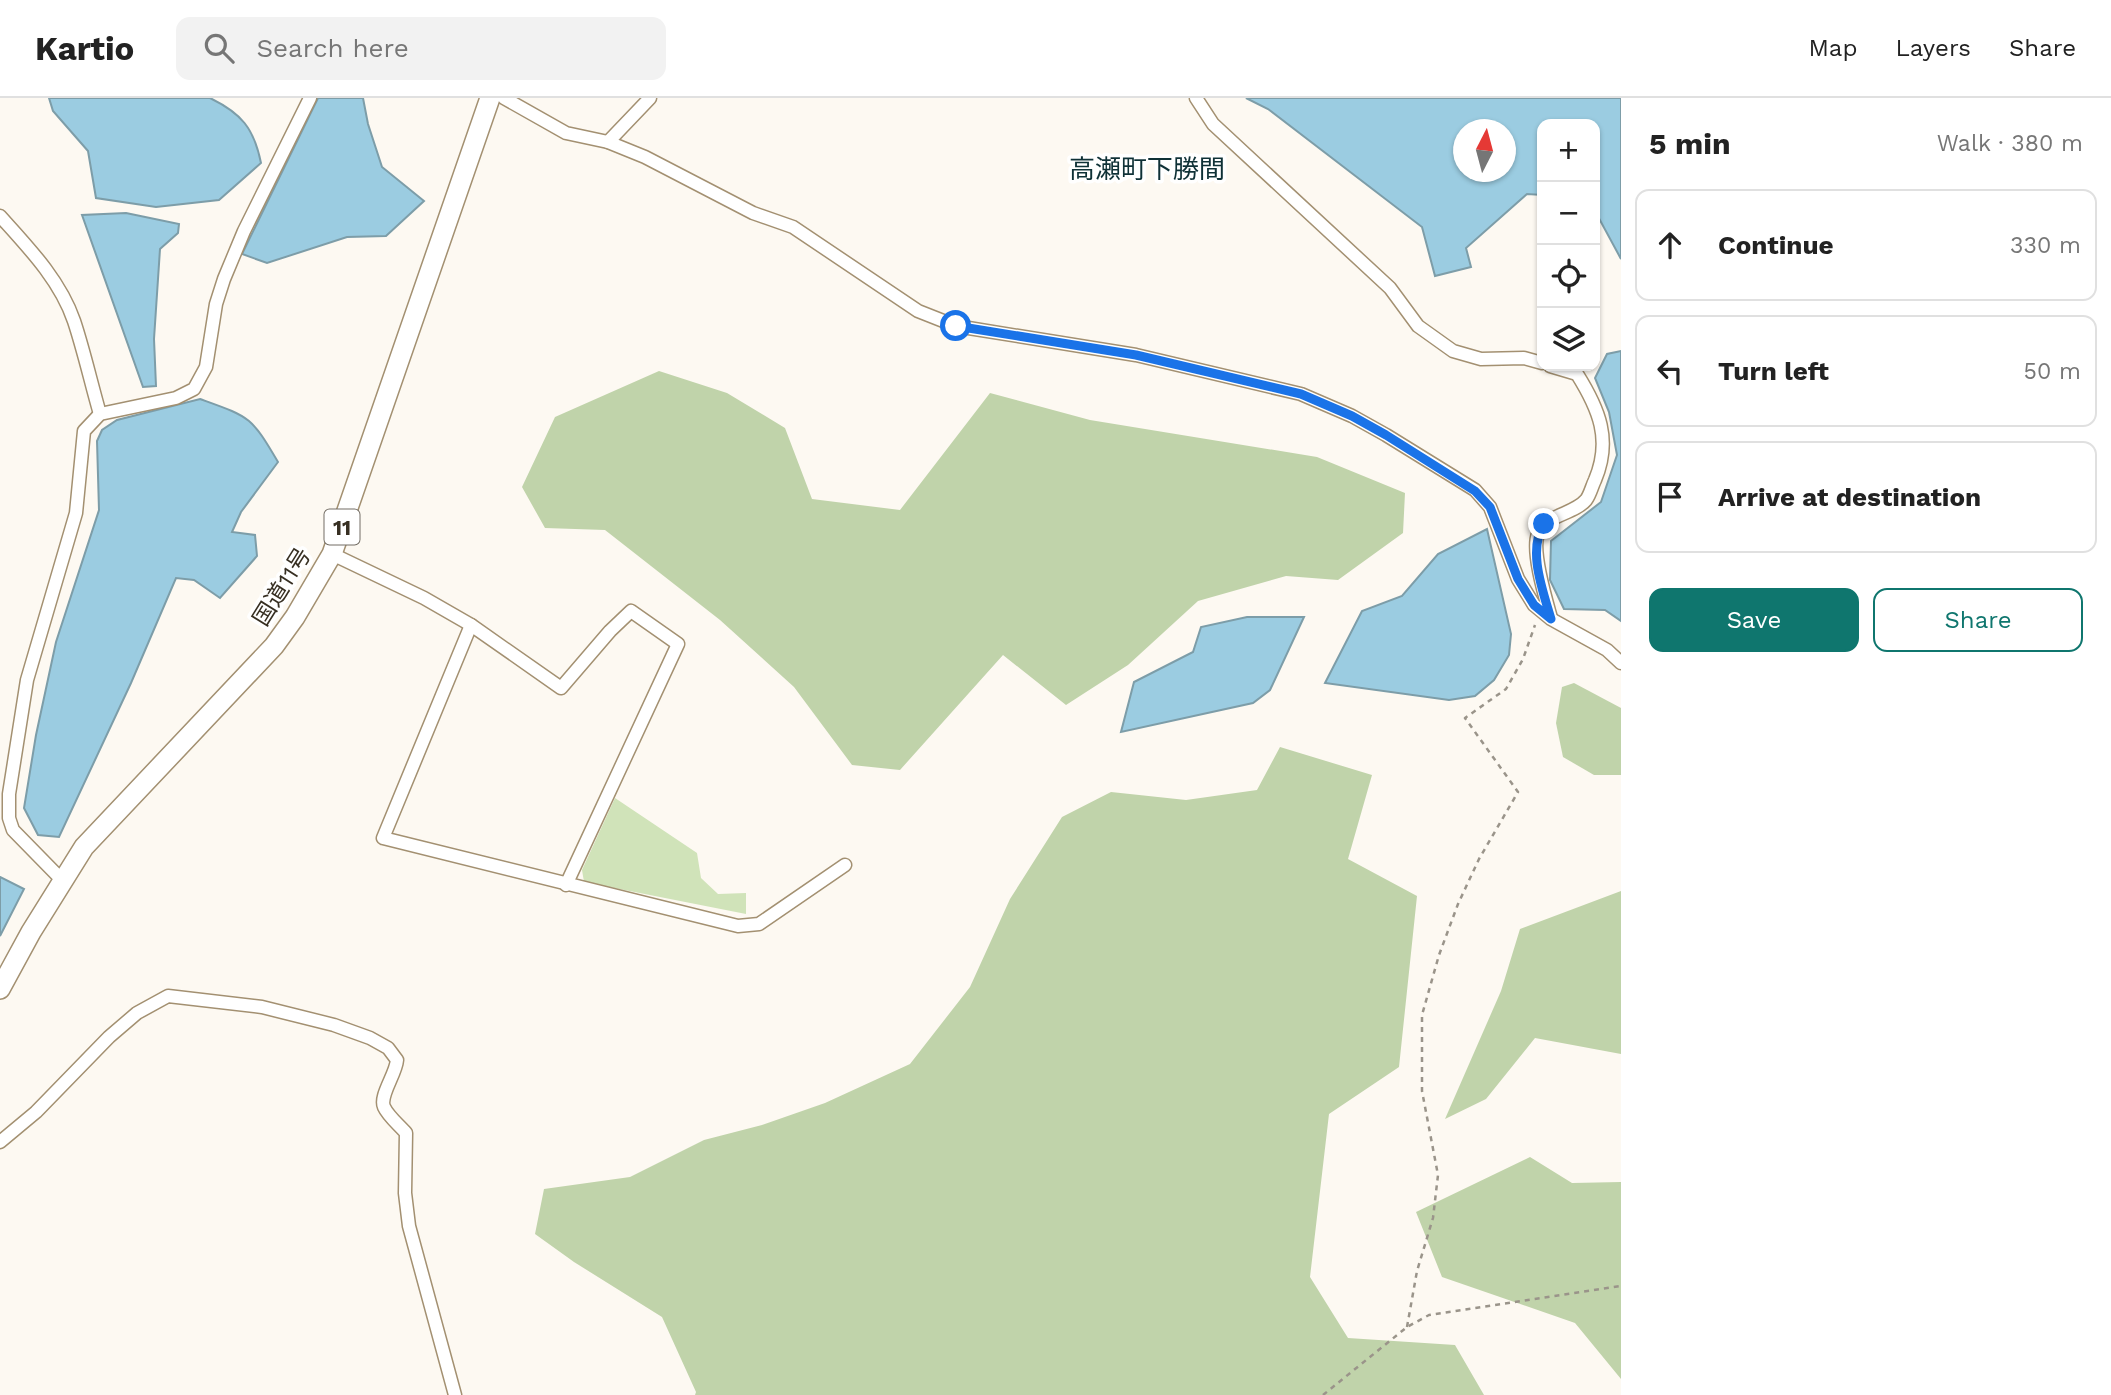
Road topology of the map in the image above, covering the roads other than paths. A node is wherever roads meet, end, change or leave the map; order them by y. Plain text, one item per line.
1 (310, 98) edge
2 (491, 98) edge
3 (504, 98) edge
4 (650, 98) edge
5 (1197, 98) edge
6 (608, 142) junction
7 (0, 216) edge
8 (1537, 362) edge
9 (1567, 371) edge
10 (100, 414) junction
11 (332, 554) junction
12 (1551, 619) junction
13 (471, 625) junction
14 (1621, 663) edge
15 (845, 865) dead end
16 (62, 880) junction
17 (566, 885) junction
18 (0, 989) edge
19 (0, 1142) edge
20 (454, 1395) edge

1 - 10 street
2 - 11 highway, 国道11号 / 11
3 - 6 street
4 - 6 street
5 - 8 street
6 - 12 street
7 - 10 street
9 - 12 street
10 - 16 street
11 - 13 street
11 - 16 highway, 国道11号 / 11
12 - 14 street
13 - 17 street
13 - 17 street
15 - 17 street
16 - 18 highway, 国道11号 / 11
19 - 20 street

